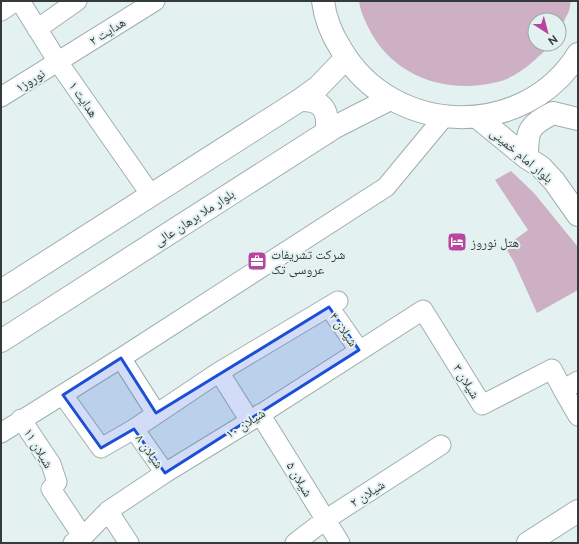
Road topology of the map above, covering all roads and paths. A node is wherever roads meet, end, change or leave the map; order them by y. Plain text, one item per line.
1 (16, 1) edge
2 (20, 1) edge
3 (77, 1) edge
4 (155, 1) edge
5 (323, 1) edge
6 (1, 11) edge
7 (37, 29) junction
8 (578, 54) edge
9 (346, 58) junction
10 (58, 62) junction
11 (1, 97) edge
12 (390, 99) junction
13 (300, 100) junction
14 (444, 117) junction
15 (477, 117) junction
16 (578, 119) edge
17 (326, 133) junction
18 (527, 158) junction
19 (151, 195) junction
20 (578, 215) edge
21 (1, 291) edge
22 (423, 310) joint
23 (1, 341) edge
24 (359, 350) junction
25 (122, 358) junction
26 (219, 372) junction
27 (570, 386) edge
28 (63, 395) junction
29 (156, 413) junction
30 (578, 416) edge
31 (255, 418) junction
32 (22, 419) junction
33 (134, 429) junction
34 (1, 433) edge
35 (441, 445) dead end
36 (165, 473) junction
37 (108, 511) junction
38 (578, 511) edge
39 (325, 520) junction
40 (78, 540) edge
41 (129, 543) edge
42 (295, 543) edge
43 (340, 543) edge
44 (528, 543) edge

1 - 6 street
2 - 7 street, هدایت ۱
3 - 7 street
4 - 10 street, هدایت ۲
5 - 9 main road
7 - 10 street, هدایت ۱
8 - 15 main road
9 - 12 main road
9 - 13 main road
10 - 11 street, نوروز۱
10 - 19 street, هدایت ۱
12 - 14 main road
12 - 17 main road, بلوار ملا برهان عالی
13 - 17 main road
13 - 19 main road
14 - 15 main road
14 - 25 street
15 - 18 main road, بلوار امام خمینی
16 - 18 main road
17 - 23 main road, بلوار ملا برهان عالی
18 - 20 main road, بلوار امام خمینی
19 - 21 main road
22 - 24 street, شیلان ۱۰
22 - 27 street, شیلان ۳
24 - 26 street, شیلان ۴
24 - 31 street, شیلان ۱۰
25 - 28 street
25 - 29 street
26 - 29 street
26 - 31 street, شیلان ۵
27 - 30 street
28 - 32 street
28 - 33 street
29 - 33 street
31 - 36 street, شیلان ۱۰
31 - 39 street, شیلان ۵
32 - 34 street
32 - 40 street, شیلان ۱۱
33 - 36 street, شیلان ۸
35 - 39 street, شیلان ۲
36 - 37 street, شیلان ۱۰
37 - 40 street, شیلان ۱۰
37 - 41 street
38 - 44 main road
39 - 42 street, شیلان ۲
39 - 43 street, شیلان ۵

